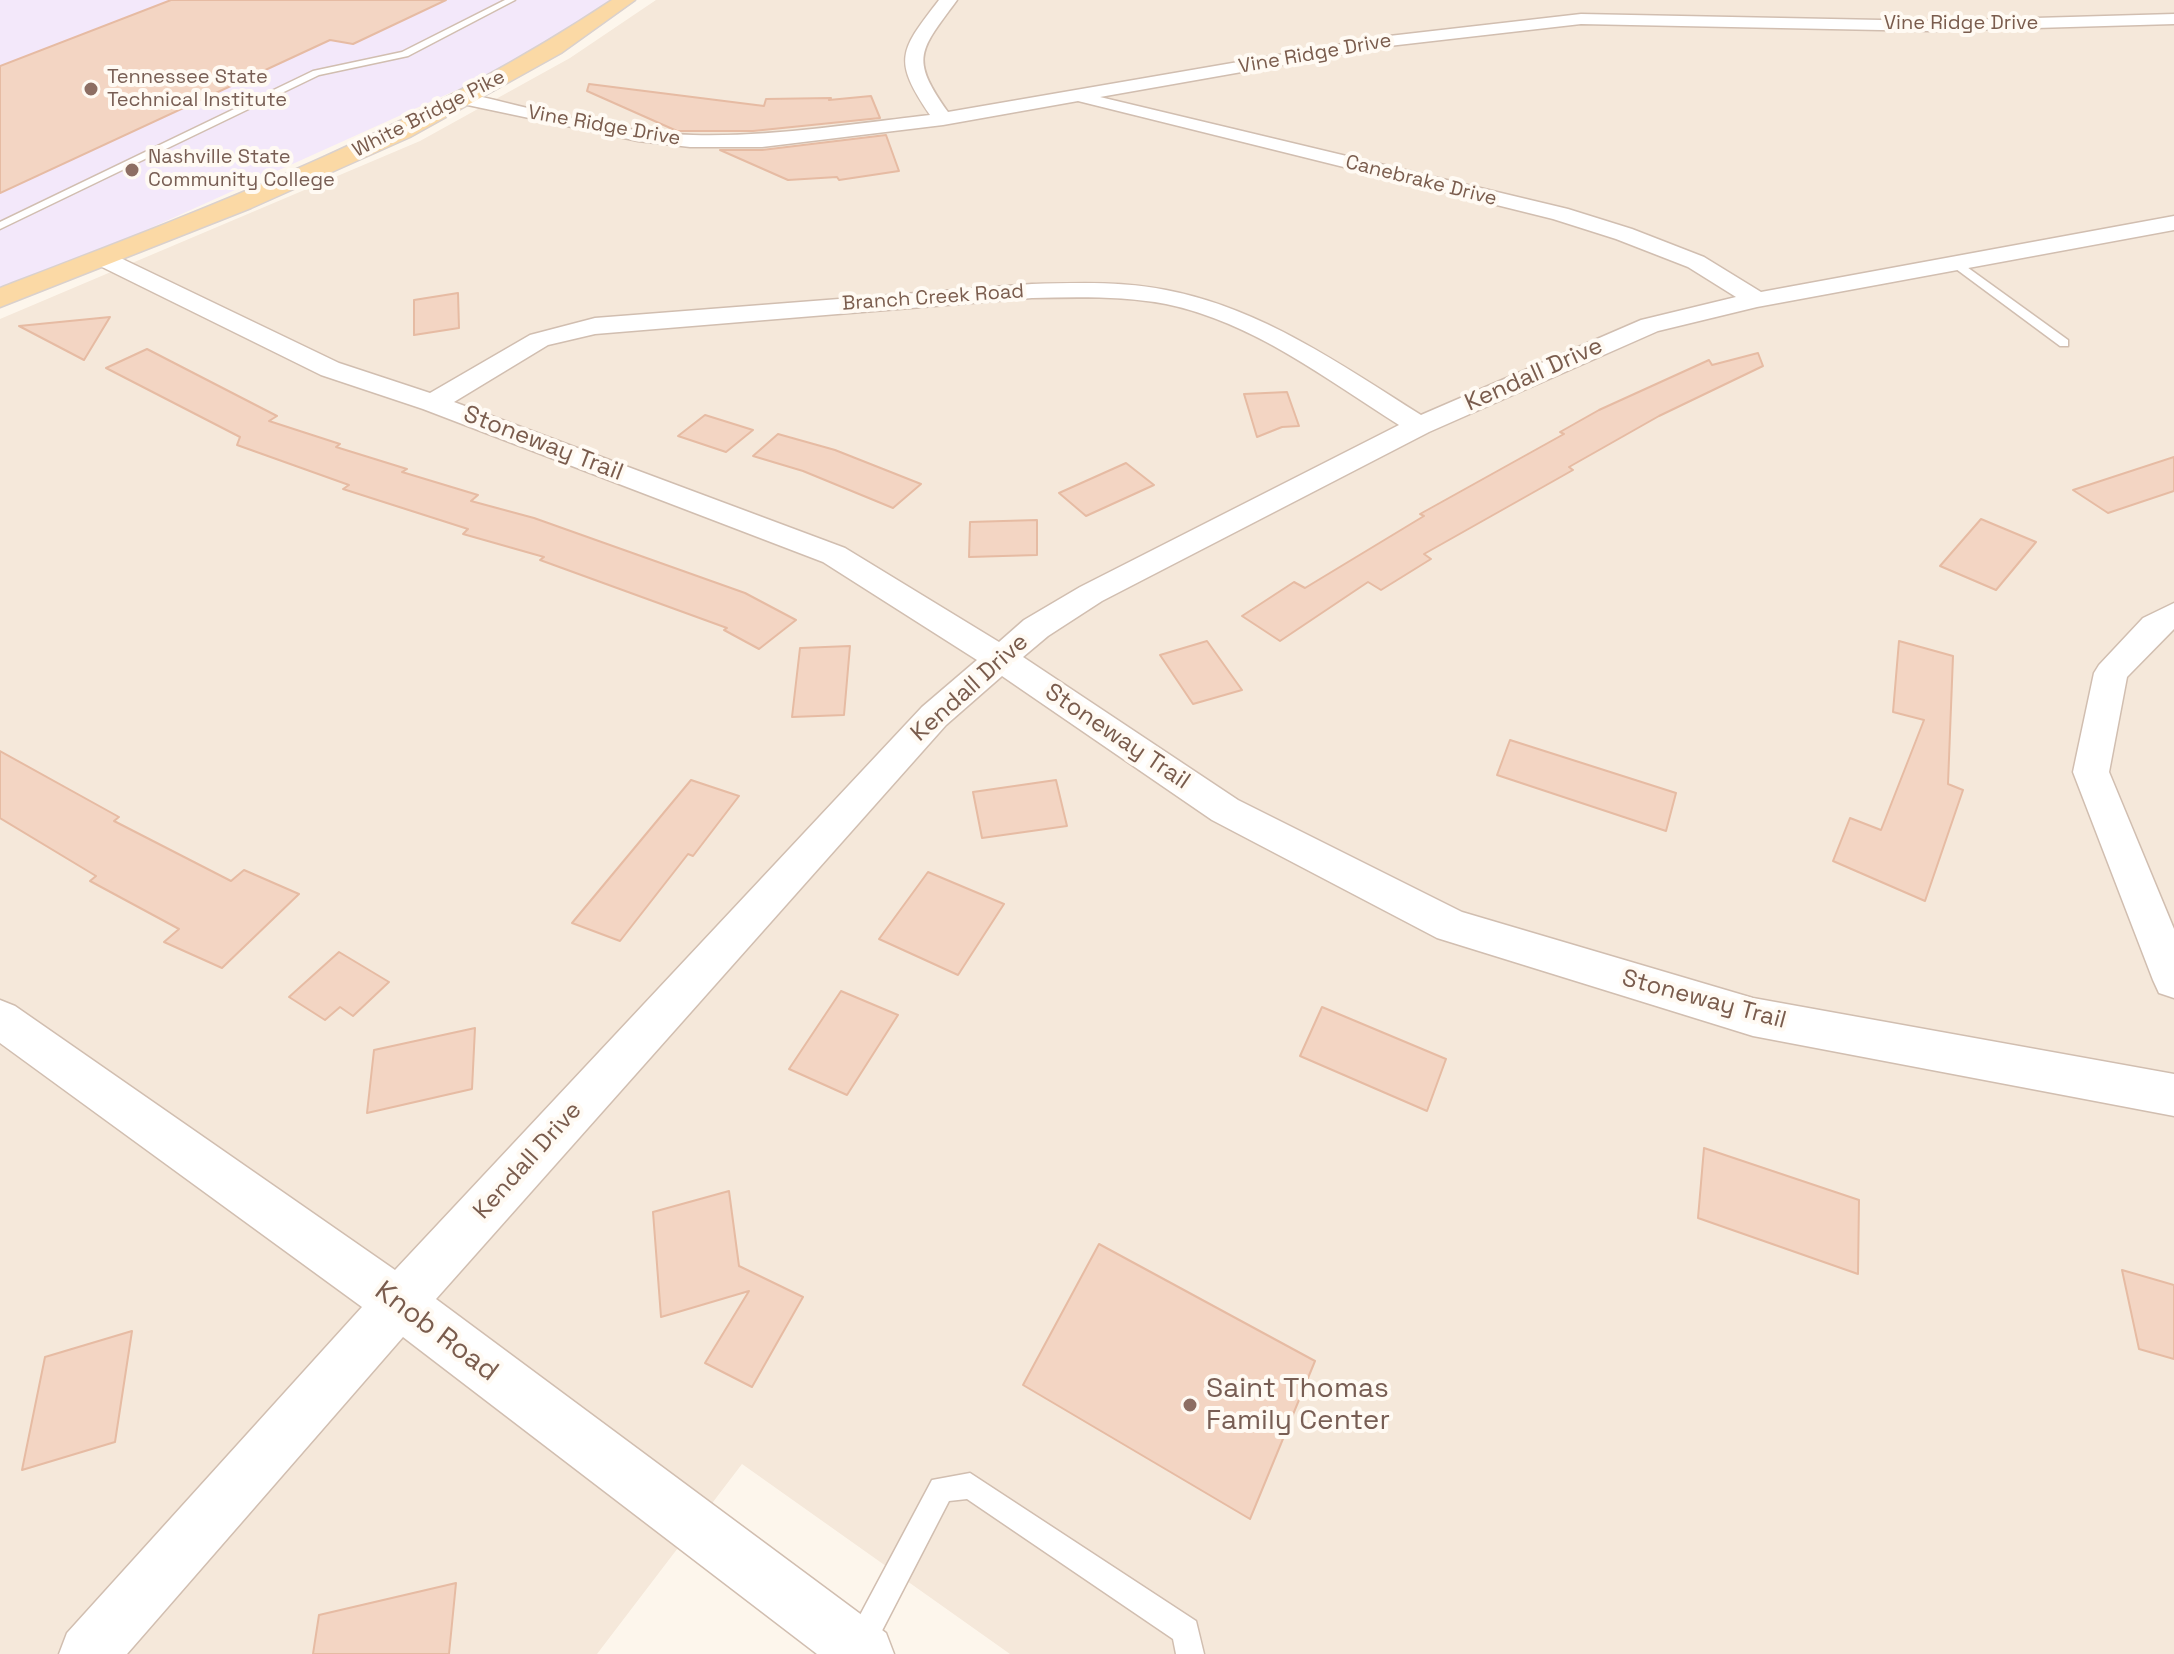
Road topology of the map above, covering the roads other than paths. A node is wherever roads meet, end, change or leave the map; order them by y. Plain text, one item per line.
1 (511, 0) edge
2 (625, 0) edge
3 (948, 0) edge
4 (1565, 0) edge
5 (1581, 19) junction
6 (2174, 19) edge
7 (1072, 97) junction
8 (465, 99) junction
9 (943, 119) junction
10 (2174, 223) edge
11 (0, 226) edge
12 (102, 258) junction
13 (1956, 264) junction
14 (0, 298) edge
15 (1757, 300) junction
16 (2064, 343) dead end
17 (433, 403) junction
18 (1419, 426) junction
19 (2174, 614) edge
20 (1001, 659) junction
21 (2174, 980) edge
22 (0, 1019) edge
23 (2174, 1095) edge
24 (399, 1303) junction
25 (861, 1651) edge
26 (88, 1654) edge
27 (1190, 1654) edge

1 - 11 lane
2 - 8 main road, White Bridge Pike
3 - 9 street
4 - 5 street
5 - 6 street, Vine Ridge Drive
5 - 7 street, Vine Ridge Drive
7 - 9 street, Vine Ridge Drive
7 - 15 street, Canebrake Drive
8 - 9 street, Vine Ridge Drive
8 - 12 main road, White Bridge Pike
10 - 13 street, Kendall Drive
12 - 14 main road, White Bridge Pike
12 - 17 street, Stoneway Trail
13 - 15 street, Kendall Drive
13 - 16 lane
15 - 18 street, Kendall Drive
17 - 18 street, Branch Creek Road
17 - 20 street, Stoneway Trail
18 - 20 street, Kendall Drive
19 - 21 street
20 - 23 street, Stoneway Trail
20 - 24 street, Kendall Drive
22 - 24 street, Knob Road
24 - 25 street, Knob Road
24 - 26 street, Kendall Drive
25 - 27 lane

